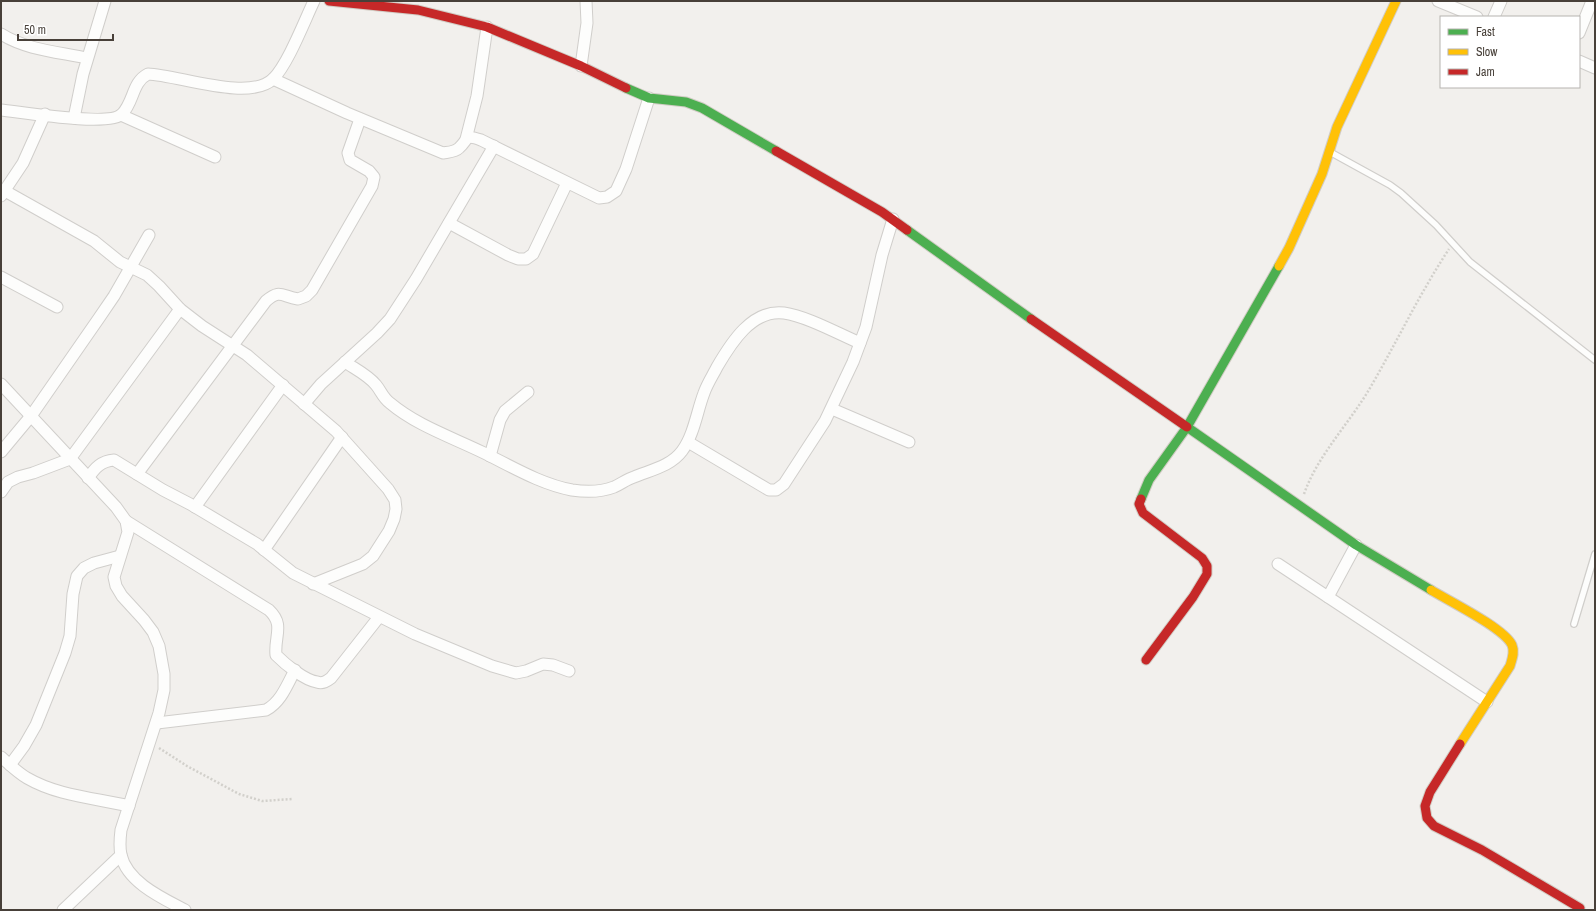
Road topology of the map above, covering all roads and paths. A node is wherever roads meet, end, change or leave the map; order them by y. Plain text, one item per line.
1 (106, 1) edge
2 (314, 1) edge
3 (330, 1) edge
4 (586, 1) edge
5 (1396, 1) edge
6 (1438, 1) edge
7 (1501, 1) edge
8 (1592, 1) edge
9 (372, 3) edge
10 (1475, 16) edge
11 (1494, 16) edge
12 (487, 27) junction
13 (1580, 31) edge
14 (1, 34) edge
15 (87, 58) junction
16 (1580, 61) edge
17 (581, 66) junction
18 (1595, 68) edge
19 (273, 79) junction
20 (649, 98) junction
21 (1, 110) edge
22 (45, 114) junction
23 (121, 116) junction
24 (74, 118) junction
25 (360, 119) junction
26 (466, 139) junction
27 (494, 146) junction
28 (1329, 152) junction
29 (216, 157) dead end
30 (567, 183) junction
31 (3, 194) edge
32 (893, 220) junction
33 (449, 223) junction
34 (149, 235) dead end
35 (1452, 244) junction
36 (131, 267) junction
37 (1, 277) edge
38 (58, 307) dead end
39 (180, 309) junction
40 (860, 343) junction
41 (233, 346) junction
42 (1595, 360) edge
43 (344, 362) junction
44 (1, 384) edge
45 (283, 385) junction
46 (528, 392) dead end
47 (304, 404) junction
48 (832, 408) junction
49 (31, 416) junction
50 (1187, 427) junction
51 (342, 437) junction
52 (688, 442) junction
53 (909, 442) dead end
54 (1, 452) edge
55 (490, 456) junction
56 (70, 459) junction
57 (137, 474) junction
58 (88, 478) junction
59 (1, 492) edge
60 (1300, 506) junction
61 (195, 507) junction
62 (126, 521) junction
63 (1356, 545) junction
64 (264, 550) junction
65 (1595, 554) edge
66 (120, 556) junction
67 (1278, 564) dead end
68 (313, 584) junction
69 (1328, 597) junction
70 (380, 616) junction
71 (1574, 624) dead end
72 (1146, 660) dead end
73 (295, 670) junction
74 (569, 670) dead end
75 (1487, 702) junction
76 (157, 723) junction
77 (151, 742) junction
78 (1, 757) edge
79 (10, 766) junction
80 (293, 799) dead end
81 (129, 806) junction
82 (121, 855) junction
83 (1580, 908) dead end
84 (63, 910) edge
85 (185, 910) edge

1 - 15 street
2 - 19 street
3 - 9 street
4 - 17 street
5 - 28 street
6 - 10 street
7 - 11 street
8 - 13 street
9 - 12 street
12 - 17 street
12 - 26 street
14 - 15 street
15 - 24 street
16 - 18 street
17 - 20 street
19 - 23 street
19 - 25 street
20 - 30 street
20 - 32 street
21 - 22 street
22 - 24 street
22 - 31 street
23 - 24 street
23 - 29 street
25 - 26 street
25 - 41 street
26 - 27 street
27 - 30 street
27 - 33 street
28 - 35 lane
28 - 50 street
30 - 33 street
31 - 36 street
32 - 40 street
32 - 50 street
33 - 43 street
34 - 36 street
35 - 42 lane
35 - 60 path
36 - 39 street
36 - 49 street
37 - 38 street
39 - 41 street
39 - 56 street
40 - 48 street
40 - 52 street
41 - 45 street
41 - 57 street
43 - 47 street
43 - 55 street
44 - 49 street
45 - 47 street
45 - 61 street
46 - 55 street
47 - 51 street
48 - 52 street
48 - 53 street
49 - 54 street
49 - 56 street
50 - 60 street
50 - 72 street
51 - 64 street
51 - 68 street
52 - 55 street
56 - 58 street
56 - 59 street
57 - 58 street
57 - 61 street
58 - 62 street
60 - 63 street
61 - 64 street
62 - 66 street
62 - 73 street
63 - 69 street
63 - 75 street
64 - 68 street
65 - 71 lane
66 - 76 street
66 - 79 street
67 - 69 street
68 - 70 street
69 - 75 street
70 - 73 street
70 - 74 street
73 - 76 street
75 - 83 street
76 - 77 street
77 - 80 path
77 - 81 street
78 - 79 street
79 - 81 street
81 - 82 street
82 - 84 street
82 - 85 street

